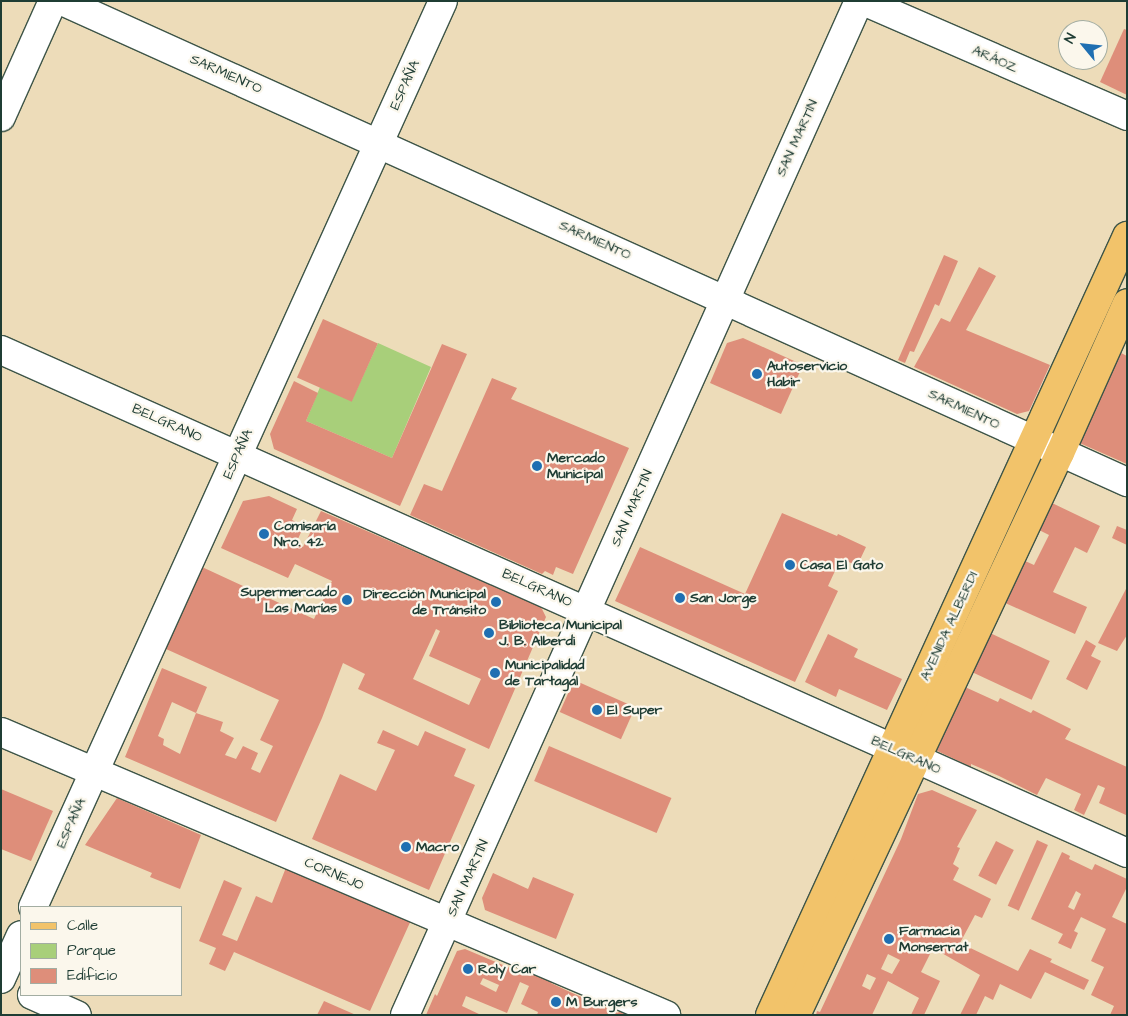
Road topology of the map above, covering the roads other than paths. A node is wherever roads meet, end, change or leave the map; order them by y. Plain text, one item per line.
1 (53, 1) edge
2 (62, 1) edge
3 (444, 1) edge
4 (861, 1) edge
5 (1127, 116) edge
6 (1, 117) edge
7 (379, 143) junction
8 (1127, 236) edge
9 (726, 299) junction
10 (1127, 302) edge
11 (1, 350) edge
12 (1033, 441) junction
13 (1060, 453) junction
14 (238, 455) junction
15 (1127, 482) edge
16 (587, 611) junction
17 (1, 732) edge
18 (904, 754) junction
19 (94, 771) junction
20 (1127, 853) edge
21 (33, 906) edge
22 (448, 923) junction
23 (20, 936) edge
24 (1, 980) edge
25 (20, 990) edge
26 (34, 996) edge
27 (77, 1015) edge
28 (405, 1015) edge
29 (666, 1015) edge
30 (770, 1015) edge
31 (796, 1015) edge

1 - 6 street
2 - 7 street, SARMIENTO
3 - 7 street, ESPAÑA
4 - 5 street, ARÁOZ
4 - 9 street, SAN MARTÍN
7 - 9 street, SARMIENTO
7 - 14 street, ESPAÑA
8 - 12 main road, AVENIDA ALBERDI
9 - 12 street, SARMIENTO
9 - 16 street, SAN MARTÍN
10 - 13 main road, AVENIDA ALBERDI
11 - 14 street, BELGRANO
12 - 13 street, SARMIENTO
12 - 18 main road, AVENIDA ALBERDI
13 - 15 street, SARMIENTO
13 - 18 main road, AVENIDA ALBERDI
14 - 16 street, BELGRANO
14 - 19 street, ESPAÑA
16 - 18 street, BELGRANO
16 - 22 street, SAN MARTÍN
17 - 19 street, CORNEJO
18 - 20 street, BELGRANO
18 - 30 main road, AVENIDA ALBERDI
18 - 31 main road, AVENIDA ALBERDI
19 - 21 street, ESPAÑA
19 - 22 street, CORNEJO
22 - 28 street, SAN MARTÍN
22 - 29 street, CORNEJO
23 - 24 street
24 - 25 street
26 - 27 street

